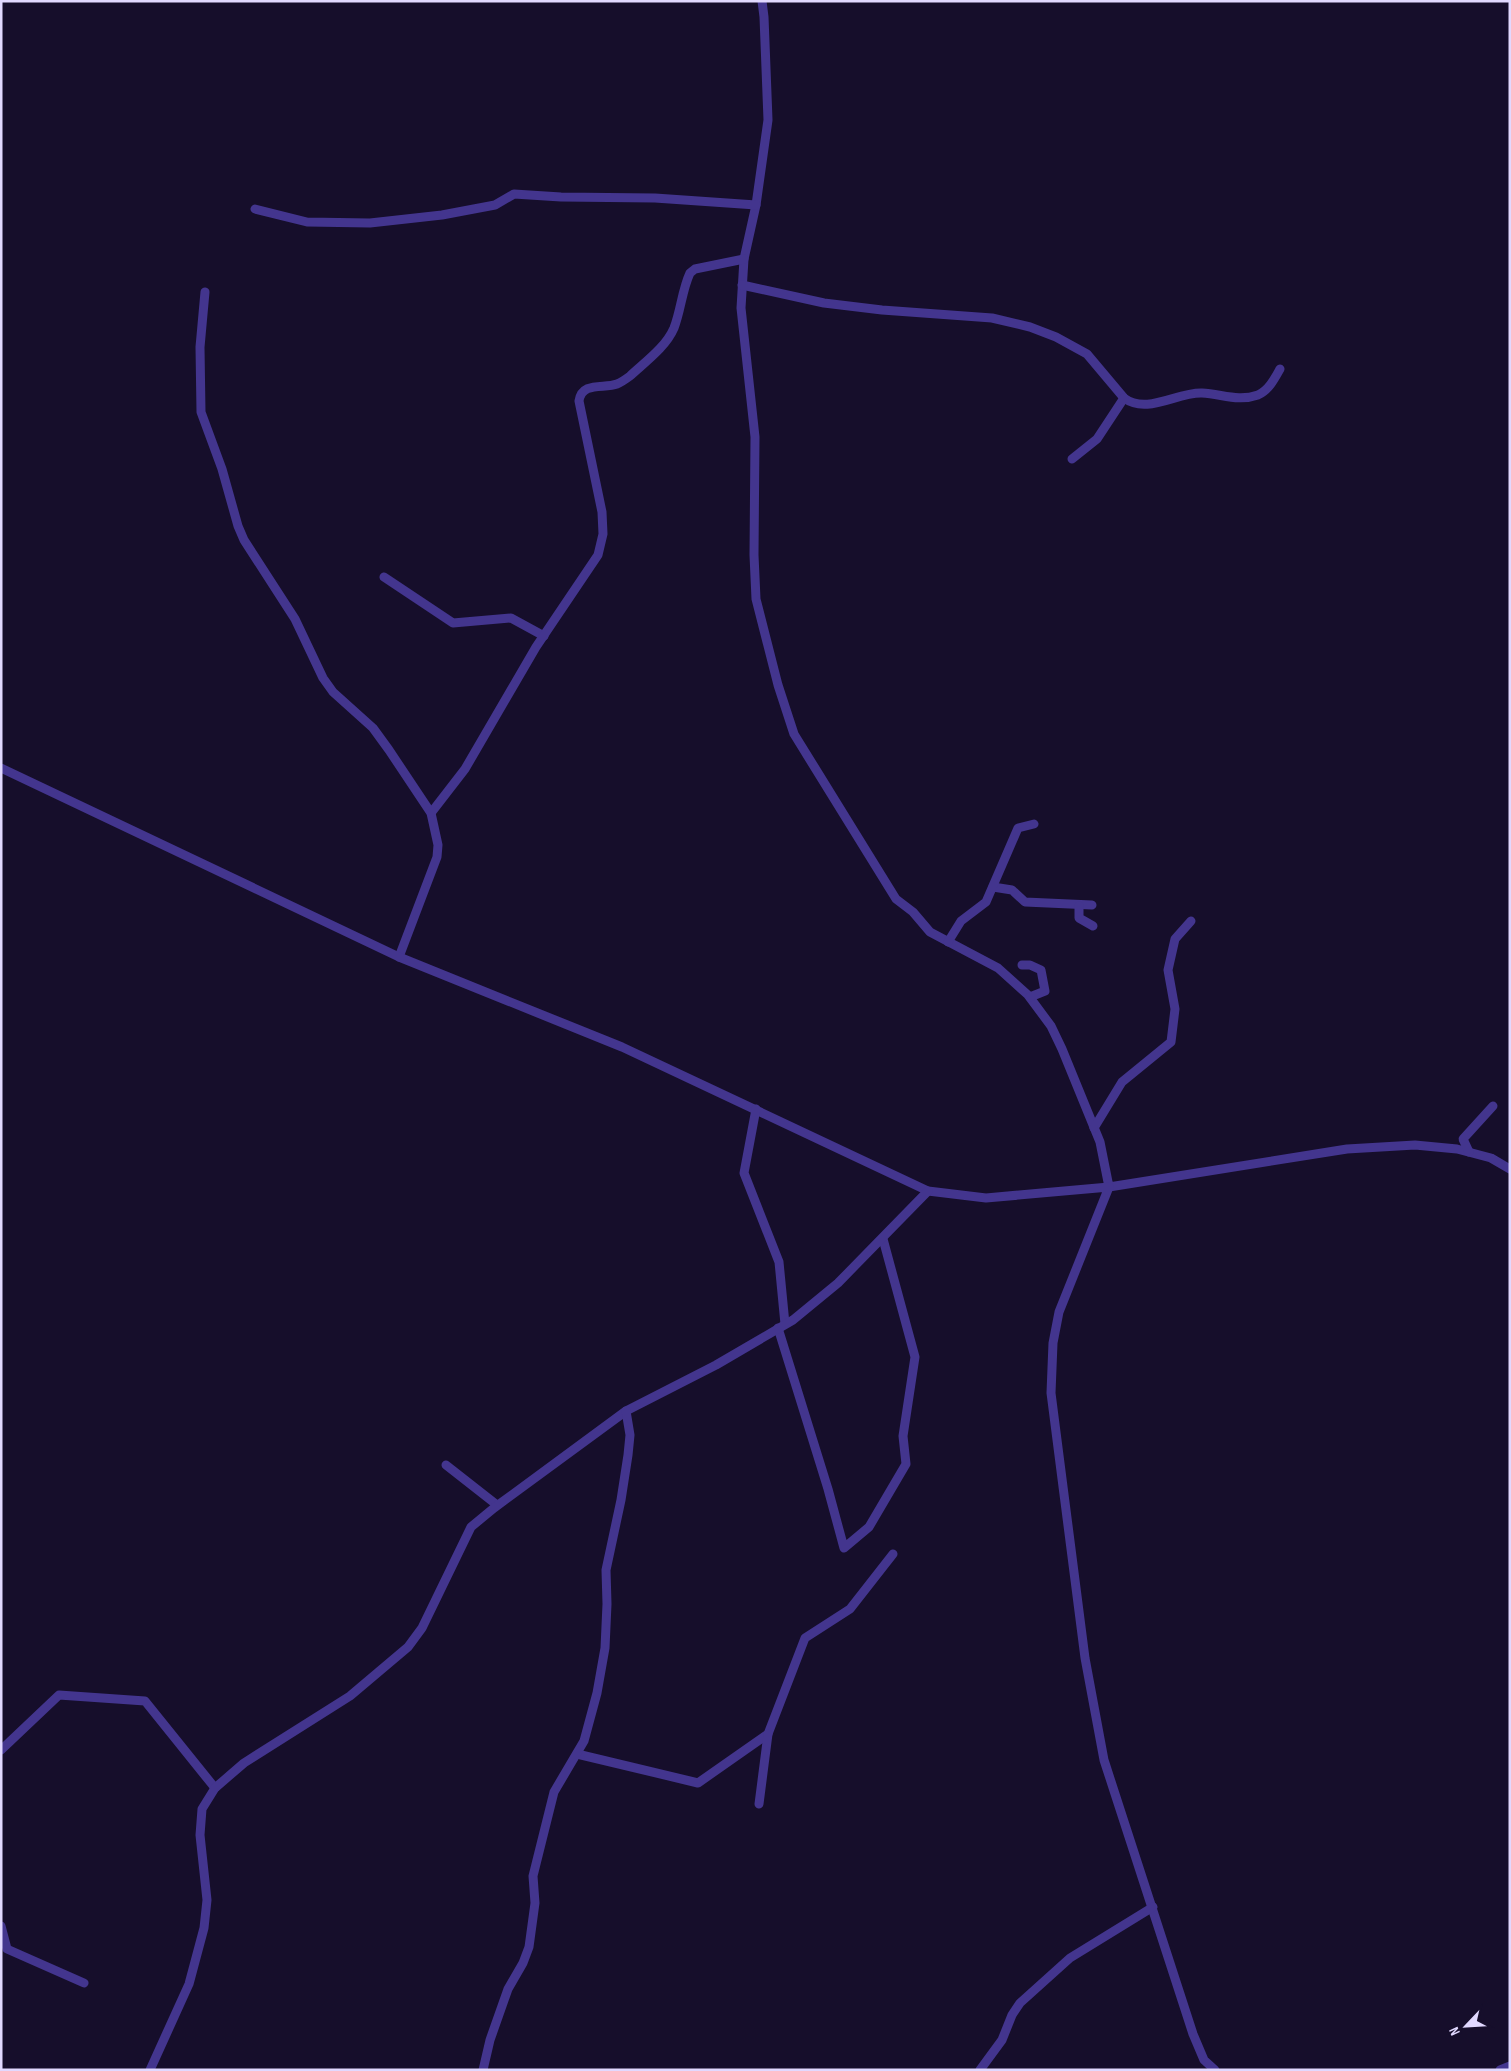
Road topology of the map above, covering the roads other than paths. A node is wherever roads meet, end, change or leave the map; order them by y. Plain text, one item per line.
1 (762, 1) edge
2 (756, 205) junction
3 (255, 210) dead end
4 (744, 259) junction
5 (742, 285) junction
6 (205, 292) dead end
7 (1280, 369) dead end
8 (1124, 398) junction
9 (1072, 459) dead end
10 (384, 577) dead end
11 (544, 636) junction
12 (1, 768) edge
13 (431, 813) junction
14 (1034, 824) dead end
15 (993, 887) junction
16 (1092, 905) dead end
17 (1079, 906) junction
18 (1191, 921) dead end
19 (1093, 926) dead end
20 (948, 942) junction
21 (399, 957) junction
22 (1022, 965) dead end
23 (1030, 997) junction
24 (1493, 1106) dead end
25 (756, 1109) junction
26 (1094, 1128) junction
27 (1469, 1152) junction
28 (1510, 1169) edge
29 (1109, 1187) junction
30 (928, 1191) junction
31 (883, 1239) junction
32 (782, 1326) junction
33 (626, 1411) junction
34 (446, 1465) dead end
35 (497, 1505) junction
36 (893, 1554) dead end
37 (768, 1734) junction
38 (1, 1750) edge
39 (577, 1754) junction
40 (215, 1788) junction
41 (759, 1804) dead end
42 (1153, 1907) junction
43 (1, 1926) edge
44 (84, 1983) dead end
45 (1510, 2066) edge
46 (150, 2070) edge
47 (483, 2070) edge
48 (980, 2070) edge
49 (1215, 2070) edge
50 (1500, 2070) edge

1 - 2 street
2 - 3 street
2 - 4 street
4 - 5 street
4 - 11 street
5 - 8 street
5 - 20 street
6 - 13 street
7 - 8 street
8 - 9 street
10 - 11 street
11 - 13 street
12 - 21 street
13 - 21 street
14 - 15 street
15 - 17 street
15 - 20 street
16 - 17 street
17 - 19 street
18 - 26 street
20 - 23 street
21 - 25 street
22 - 23 street
23 - 26 street
24 - 27 street
25 - 30 street
25 - 32 street
26 - 29 street
27 - 28 street
27 - 29 street
29 - 30 street
29 - 42 street
30 - 31 street
31 - 32 street
31 - 32 street
32 - 33 street
33 - 35 street
33 - 39 street
34 - 35 street
35 - 40 street
36 - 37 street
37 - 39 street
37 - 41 street
38 - 40 street
39 - 47 street
40 - 46 street
42 - 48 street
42 - 49 street
43 - 44 street
45 - 50 street

